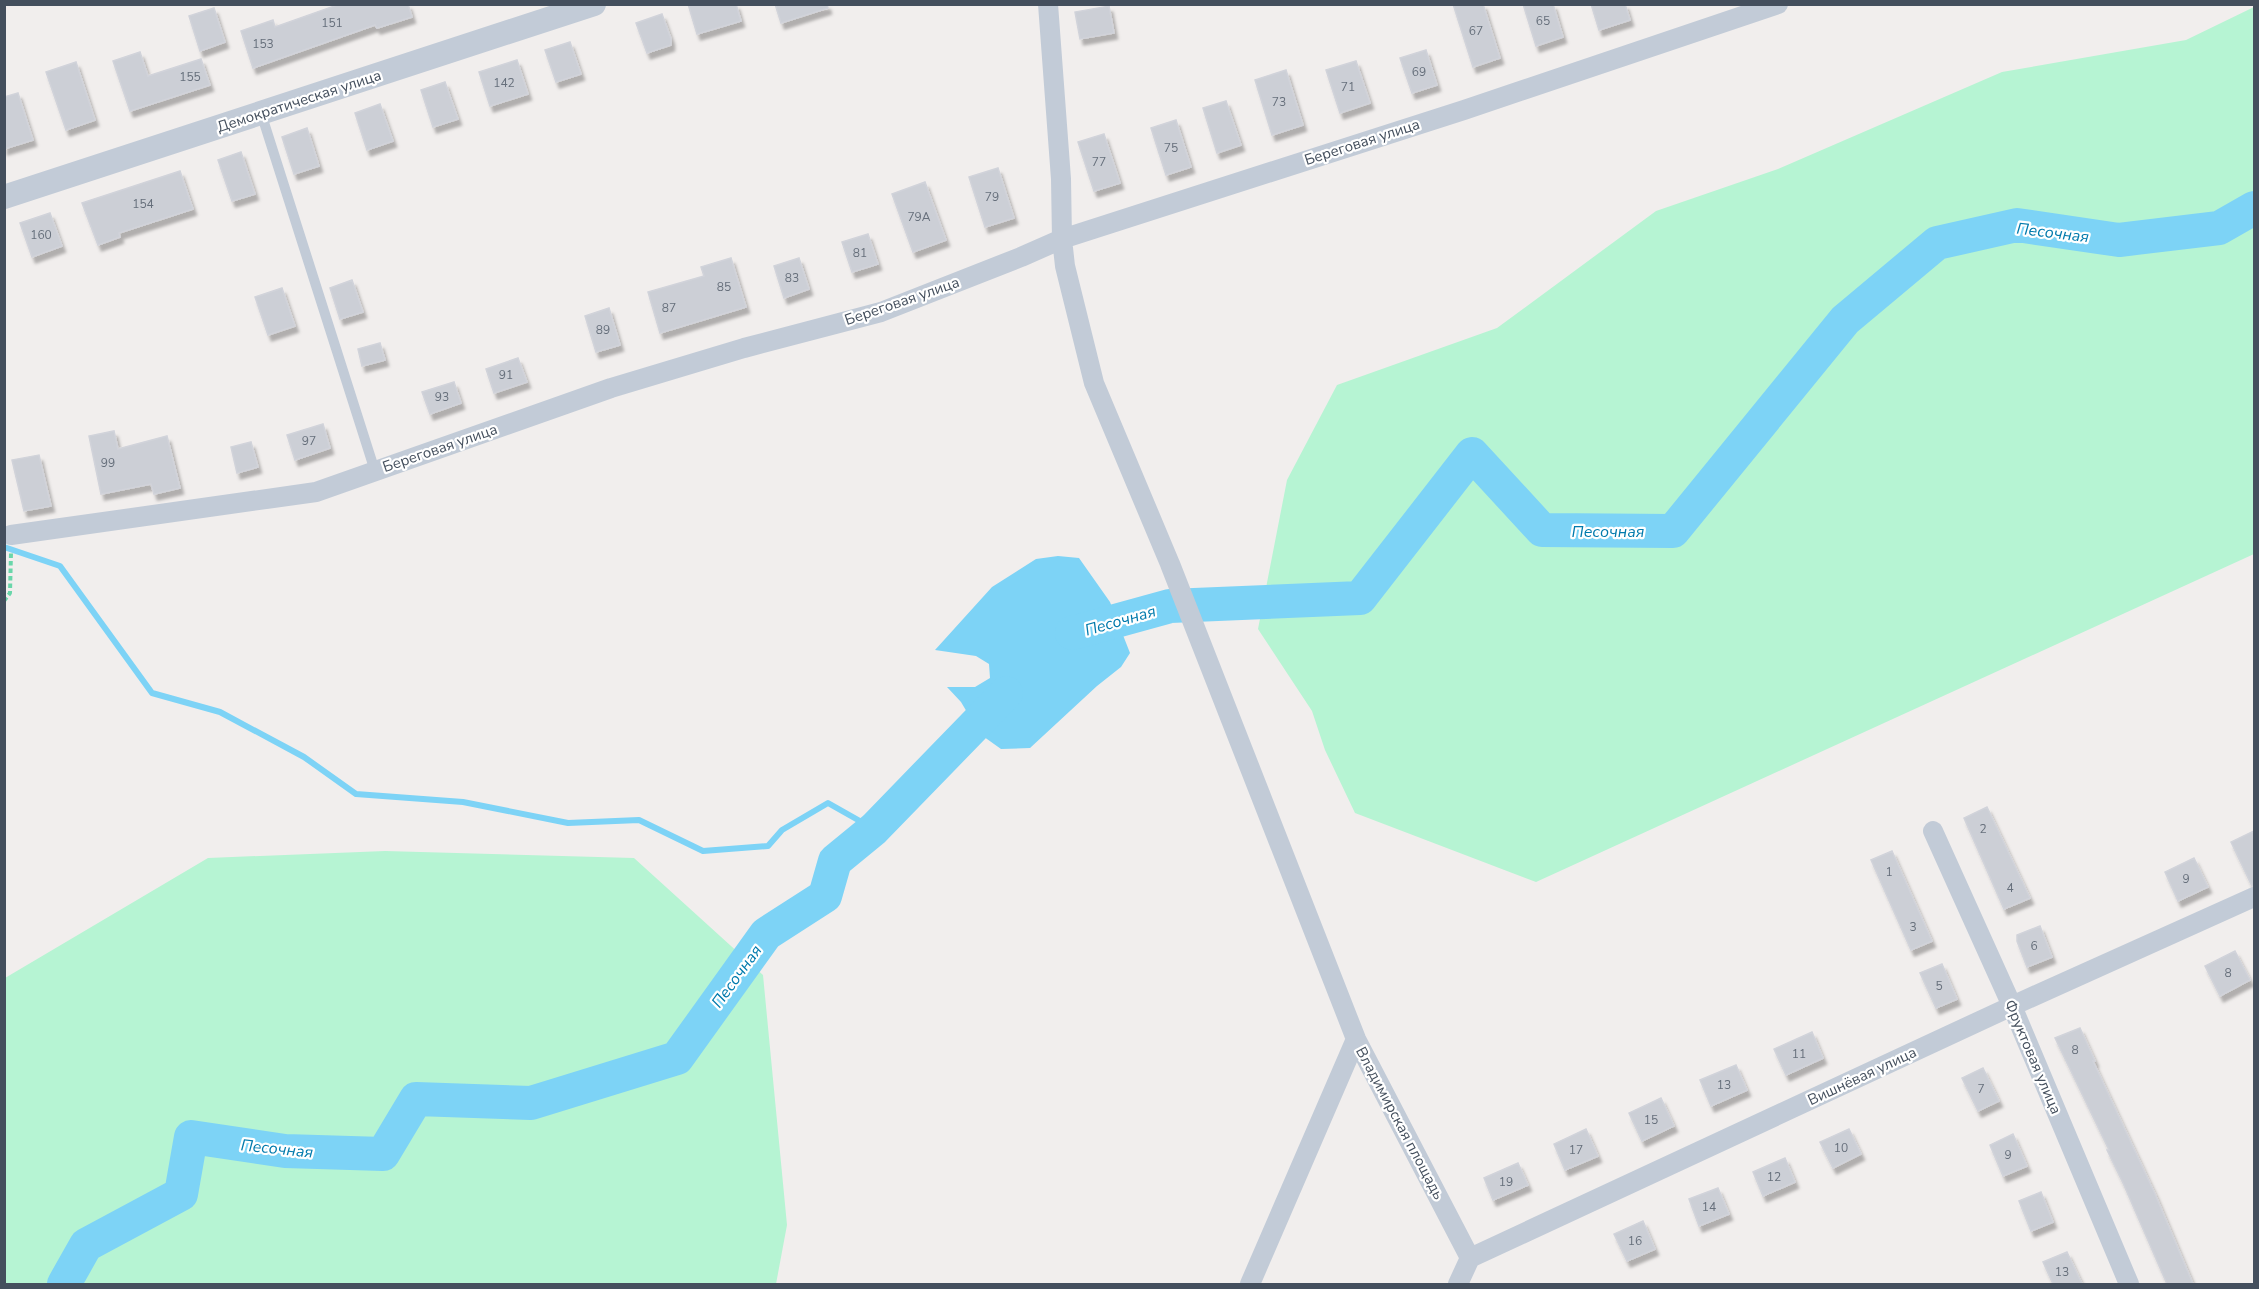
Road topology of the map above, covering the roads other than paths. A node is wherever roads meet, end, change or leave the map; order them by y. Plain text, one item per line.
1 (594, 4) edge
2 (1048, 4) edge
3 (1778, 4) edge
4 (261, 113) junction
5 (4, 197) edge
6 (1062, 239) junction
7 (375, 471) junction
8 (11, 535) road end
9 (1932, 831) dead end
10 (2254, 897) edge
11 (2012, 1006) junction
12 (1356, 1039) junction
13 (1470, 1258) junction
14 (1250, 1284) edge
15 (1458, 1284) edge
16 (2128, 1284) edge

1 - 4 street, Демократическая улица
2 - 6 street
3 - 6 street, Береговая улица
4 - 5 street, Демократическая улица
4 - 7 lane
6 - 7 street, Береговая улица
6 - 12 street
7 - 8 street, Береговая улица
9 - 11 street, Фруктовая улица
10 - 11 street, Вишнёвая улица
11 - 13 street, Вишнёвая улица
11 - 16 street, Фруктовая улица
12 - 13 street, Владимирская площадь
12 - 14 street, Владимирская площадь
13 - 15 street

